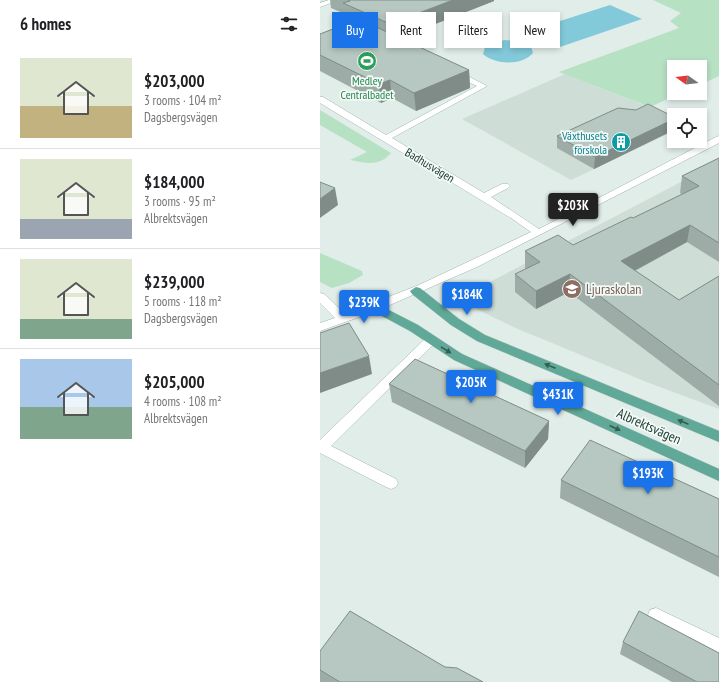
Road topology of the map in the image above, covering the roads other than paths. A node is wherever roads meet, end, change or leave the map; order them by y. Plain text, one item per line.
1 (336, 0) edge
2 (320, 5) edge
3 (450, 71) edge
4 (320, 98) edge
5 (386, 138) junction
6 (719, 139) edge
7 (505, 186) dead end
8 (484, 197) junction
9 (538, 233) junction
10 (416, 291) junction
11 (320, 297) edge
12 (375, 307) junction
13 (343, 319) junction
14 (320, 327) edge
15 (431, 340) junction
16 (719, 437) edge
17 (719, 475) edge
18 (391, 483) dead end
19 (656, 615) dead end
20 (719, 646) edge

1 - 2 street
3 - 5 street
4 - 5 street, Badhusvägen
5 - 8 street, Badhusvägen
6 - 9 street
7 - 8 street
8 - 9 street, Badhusvägen
9 - 10 street
10 - 12 street
16 -> 10 main road, Albrektsvägen
11 - 13 street
12 - 13 street
12 - 15 main road, Albrektsvägen
13 - 14 street
15 -> 17 main road, Albrektsvägen
15 - 18 street
19 - 20 street

